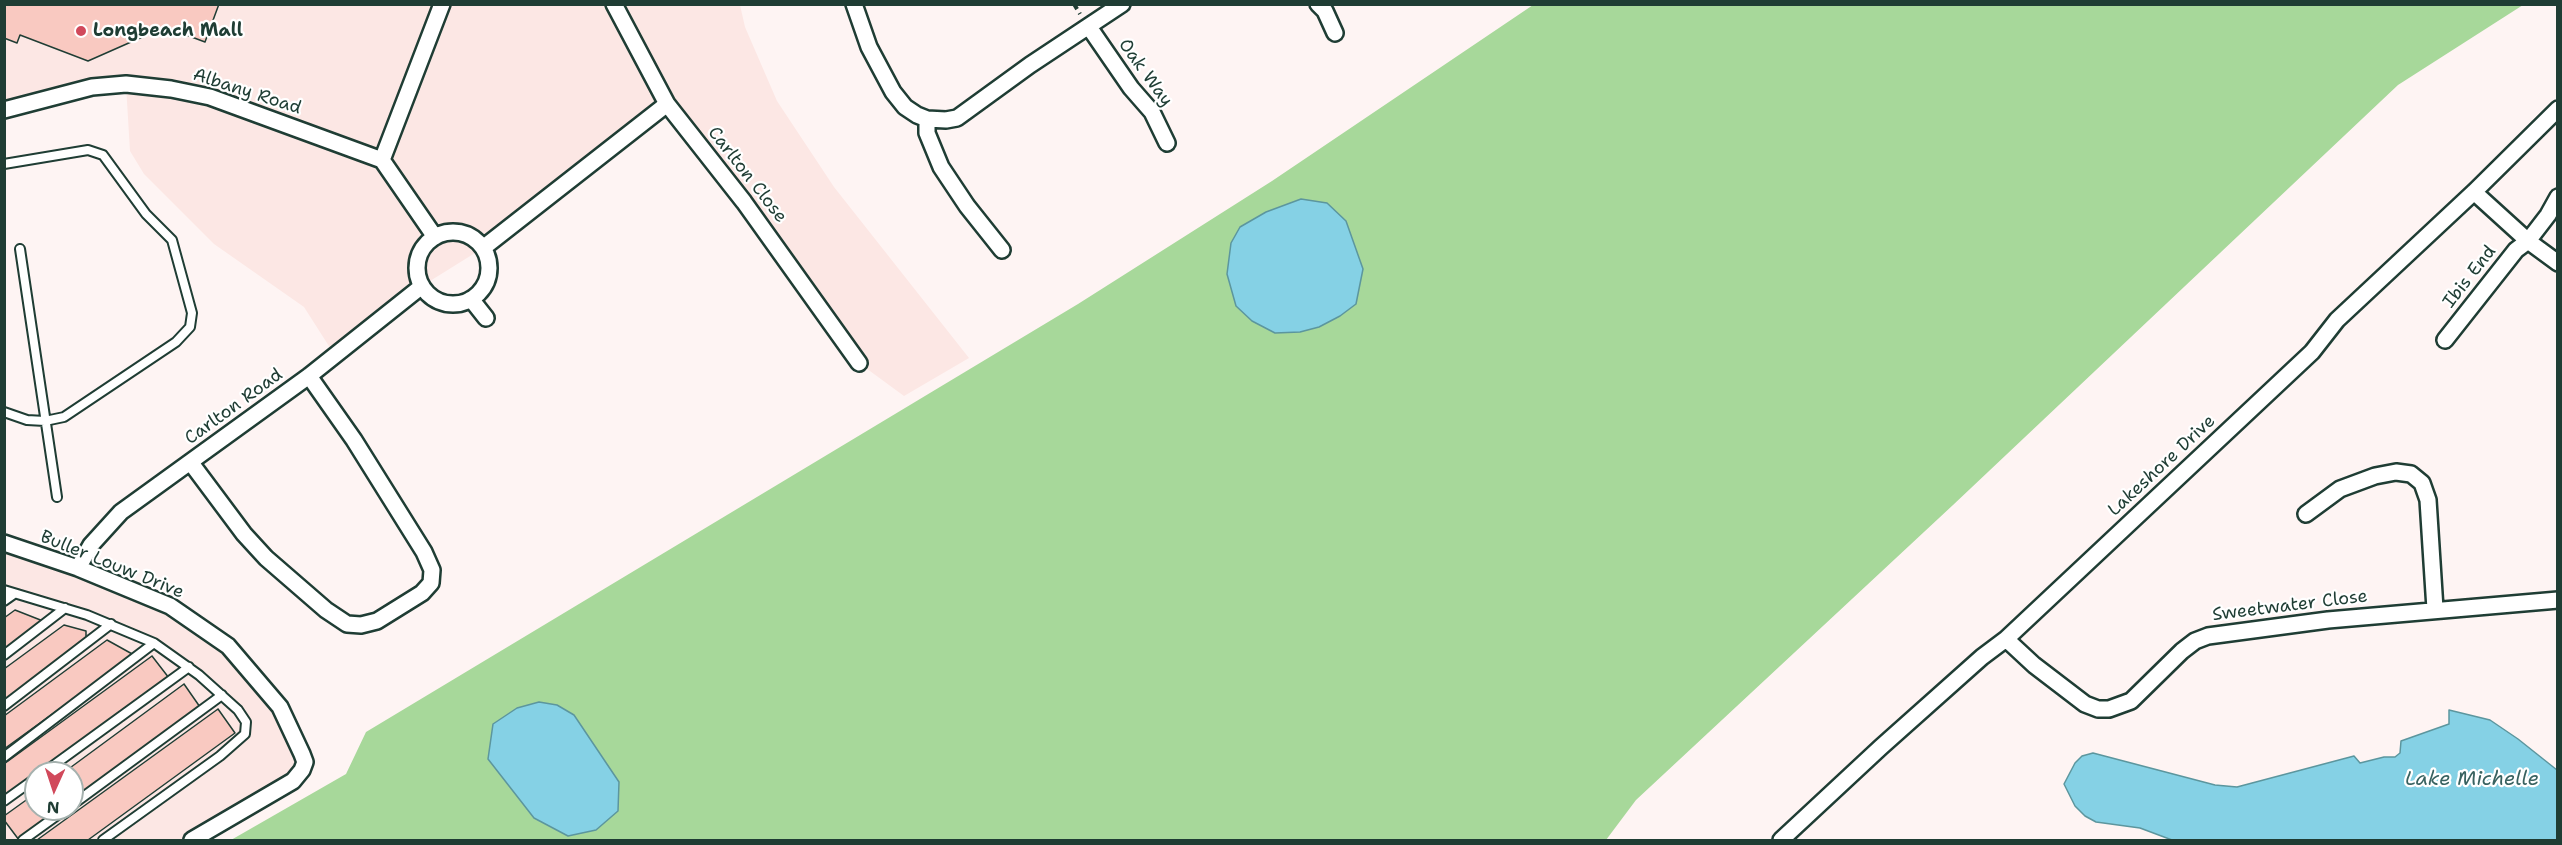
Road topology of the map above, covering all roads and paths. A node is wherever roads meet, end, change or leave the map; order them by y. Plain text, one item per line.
1 (442, 4) edge
2 (614, 4) edge
3 (854, 4) edge
4 (1122, 4) edge
5 (1318, 4) edge
6 (1089, 27) junction
7 (1335, 33) dead end
8 (667, 104) junction
9 (2558, 109) edge
10 (4, 110) edge
11 (927, 119) junction
12 (1167, 143) dead end
13 (382, 160) junction
14 (4, 164) edge
15 (2474, 192) junction
16 (2558, 197) edge
17 (435, 237) junction
18 (2528, 241) junction
19 (483, 248) junction
20 (20, 249) dead end
21 (1002, 250) dead end
22 (2558, 263) edge
23 (422, 286) junction
24 (471, 299) junction
25 (486, 318) dead end
26 (2445, 340) dead end
27 (860, 363) dead end
28 (309, 376) junction
29 (4, 412) edge
30 (45, 421) junction
31 (191, 463) junction
32 (57, 497) dead end
33 (2306, 514) dead end
34 (4, 543) edge
35 (78, 568) junction
36 (4, 590) edge
37 (14, 594) junction
38 (2558, 600) edge
39 (4, 601) edge
40 (64, 608) junction
41 (2435, 609) junction
42 (111, 624) junction
43 (2006, 639) junction
44 (154, 643) junction
45 (4, 655) edge
46 (189, 667) junction
47 (222, 695) junction
48 (4, 706) edge
49 (4, 757) edge
50 (60, 761) edge
51 (24, 787) edge
52 (84, 796) edge
53 (4, 801) edge
54 (49, 821) edge
55 (23, 840) edge
56 (103, 840) edge
57 (192, 840) edge
58 (1781, 840) edge

1 - 13 street
2 - 8 street, Carlton Close
3 - 11 street
4 - 6 street
5 - 7 street
6 - 11 street
6 - 12 street, Oak Way
8 - 19 street
8 - 27 street, Carlton Close
9 - 15 street, Lakeshore Drive
10 - 13 street, Albany Road
11 - 21 street
13 - 17 street
14 - 30 lane
15 - 18 street
15 - 43 street, Lakeshore Drive
16 - 18 street, Ibis End
17 - 19 street
17 - 23 street
18 - 22 street
18 - 26 street, Ibis End
19 - 24 street
20 - 30 lane
23 - 24 street
23 - 28 street, Carlton Road
24 - 25 street
28 - 31 street, Carlton Road
28 - 31 street
29 - 30 lane
30 - 32 lane
31 - 35 street, Carlton Road
33 - 41 street
34 - 35 street, Buller Louw Drive
35 - 57 street, Buller Louw Drive
36 - 37 lane
37 - 39 lane
37 - 40 lane
38 - 41 street, Sweetwater Close
40 - 42 lane
40 - 45 lane
41 - 43 street, Sweetwater Close
42 - 44 lane
42 - 48 lane
43 - 58 street, Lakeshore Drive
44 - 46 lane
44 - 49 lane
46 - 47 lane
46 - 50 lane
47 - 52 lane
47 - 56 lane
51 - 53 lane
54 - 55 lane

